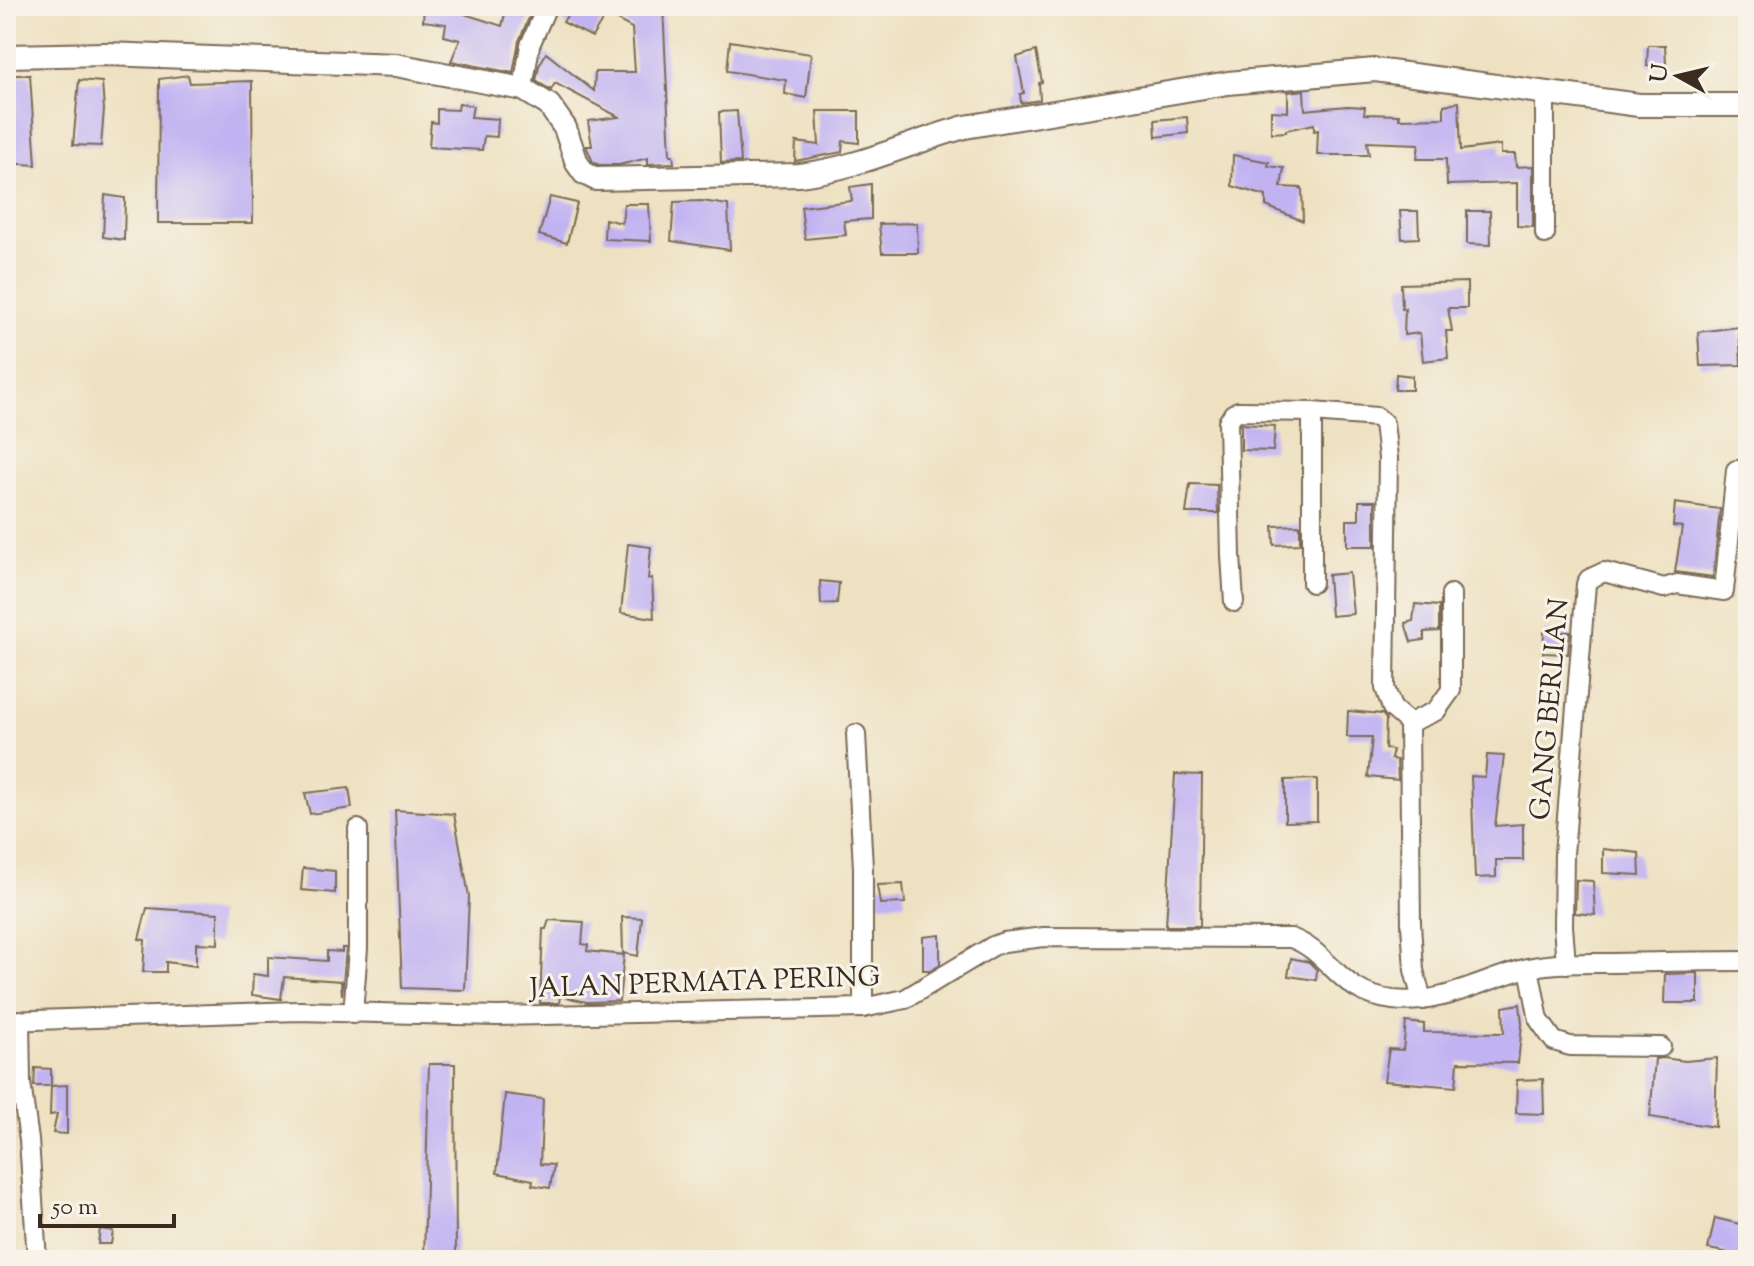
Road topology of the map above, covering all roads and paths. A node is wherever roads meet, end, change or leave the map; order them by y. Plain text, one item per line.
1 (547, 6) edge
2 (6, 56) edge
3 (523, 89) junction
4 (1545, 93) junction
5 (1748, 105) edge
6 (1545, 234) dead end
7 (1312, 412) junction
8 (1736, 470) dead end
9 (1312, 583) dead end
10 (1451, 594) dead end
11 (1234, 602) dead end
12 (1409, 723) junction
13 (856, 734) dead end
14 (358, 829) dead end
15 (1748, 961) edge
16 (1566, 964) junction
17 (1529, 968) junction
18 (1422, 1000) junction
19 (863, 1008) junction
20 (353, 1014) junction
21 (13, 1020) edge
22 (1661, 1047) dead end
23 (37, 1260) edge

1 - 3 street
2 - 3 street
3 - 4 street
4 - 5 street
4 - 6 street
7 - 9 street
7 - 11 street
7 - 12 street
8 - 16 street, GANG BERLIAN
10 - 12 street
12 - 18 street
13 - 19 street
14 - 20 street
15 - 16 street, JALAN PERMATA PERING
16 - 17 street, JALAN PERMATA PERING
17 - 18 street, JALAN PERMATA PERING
17 - 22 street
18 - 19 street, JALAN PERMATA PERING
19 - 20 street, JALAN PERMATA PERING
20 - 21 street, JALAN PERMATA PERING
21 - 23 street

